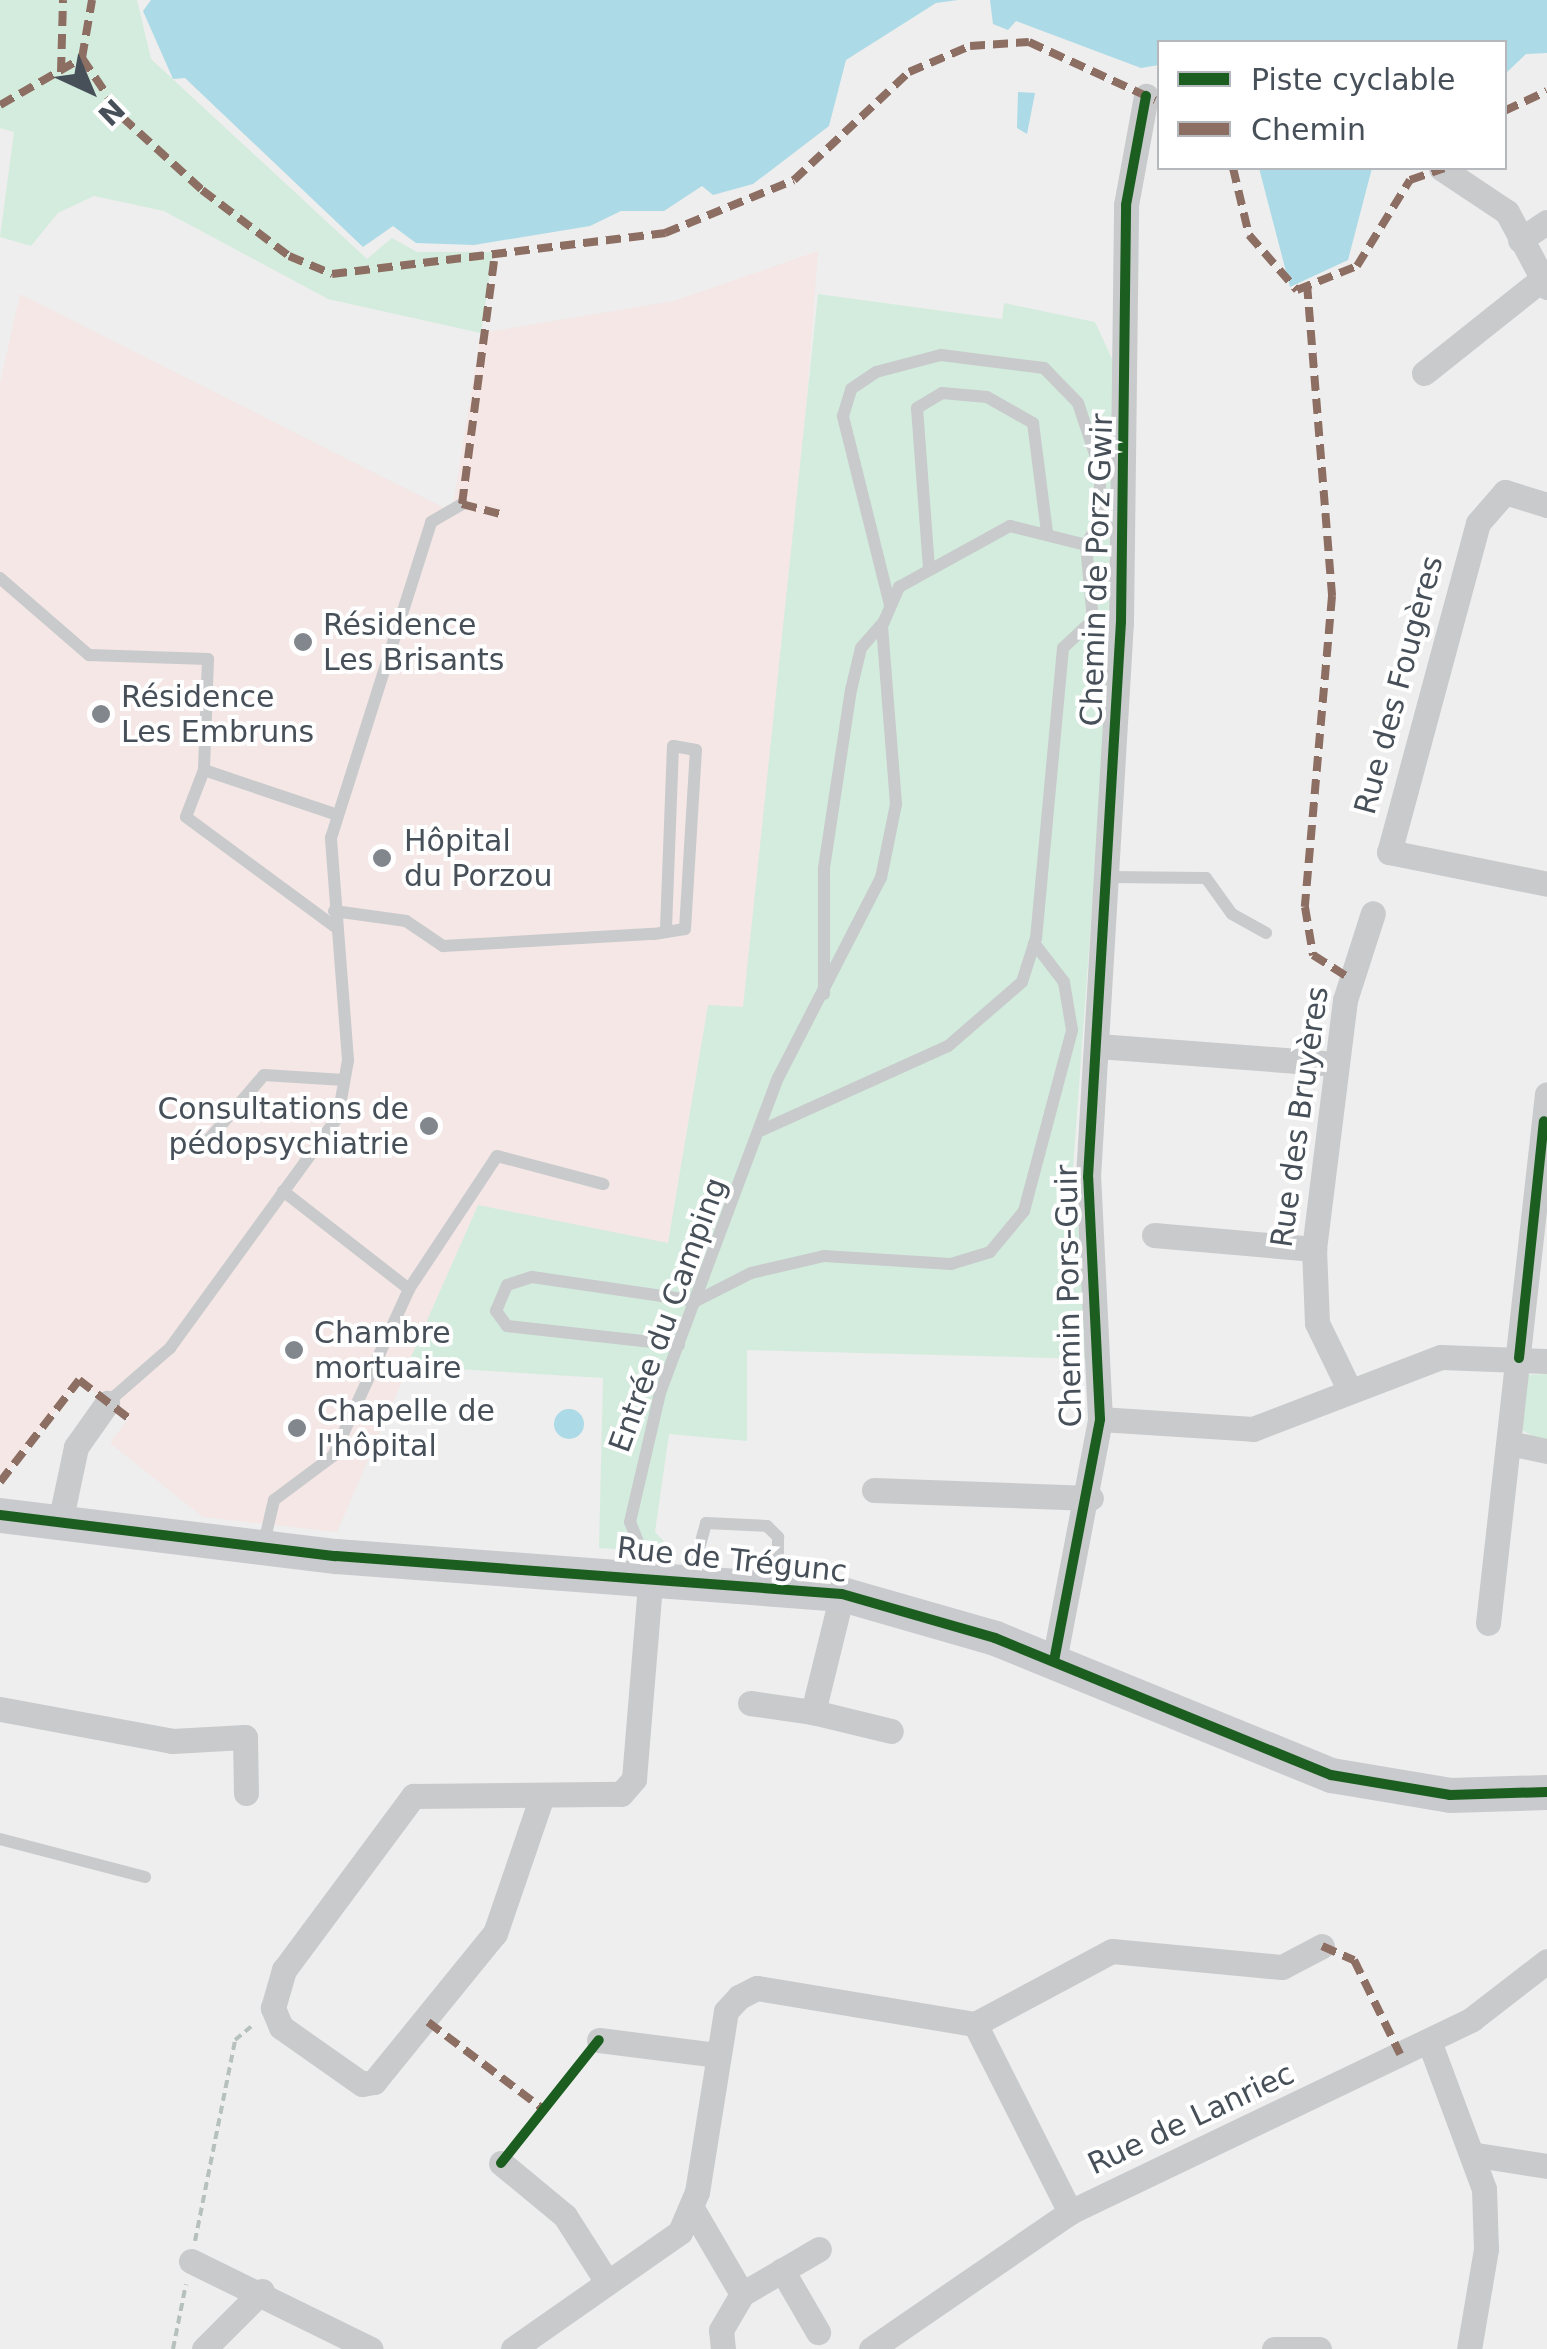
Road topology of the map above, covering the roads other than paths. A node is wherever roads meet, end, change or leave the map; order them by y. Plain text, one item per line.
1 (1146, 96) dead end
2 (1444, 170) edge
3 (1547, 222) edge
4 (1520, 240) junction
5 (1544, 284) edge
6 (1424, 373) dead end
7 (462, 504) dead end
8 (1547, 505) edge
9 (1047, 532) junction
10 (1086, 545) junction
11 (929, 568) junction
12 (0, 578) edge
13 (890, 608) junction
14 (884, 622) junction
15 (204, 770) junction
16 (338, 815) junction
17 (1108, 877) junction
18 (1547, 884) edge
19 (334, 911) junction
20 (1372, 913) dead end
21 (335, 926) junction
22 (666, 932) junction
23 (1266, 933) dead end
24 (1034, 943) junction
25 (824, 996) junction
26 (1098, 1046) junction
27 (1336, 1064) junction
28 (344, 1080) junction
29 (1547, 1094) edge
30 (762, 1130) junction
31 (204, 1145) dead end
32 (603, 1184) dead end
33 (282, 1191) junction
34 (1154, 1235) dead end
35 (1314, 1249) junction
36 (409, 1289) junction
37 (696, 1301) junction
38 (679, 1345) junction
39 (1519, 1358) junction
40 (1547, 1361) edge
41 (1349, 1389) junction
42 (107, 1402) joint
43 (1100, 1419) junction
44 (1510, 1443) junction
45 (1547, 1451) edge
46 (874, 1490) dead end
47 (1091, 1498) junction
48 (0, 1515) edge
49 (60, 1527) junction
50 (263, 1546) junction
51 (651, 1574) junction
52 (691, 1578) junction
53 (778, 1587) junction
54 (842, 1594) junction
55 (1488, 1623) dead end
56 (1054, 1661) junction
57 (750, 1703) dead end
58 (0, 1709) edge
59 (813, 1712) junction
60 (891, 1730) dead end
61 (1547, 1792) edge
62 (246, 1793) dead end
63 (540, 1800) junction
64 (0, 1838) edge
65 (145, 1877) dead end
66 (1322, 1946) dead end
67 (1547, 1961) edge
68 (975, 2024) junction
69 (598, 2040) dead end
70 (1430, 2040) junction
71 (718, 2055) junction
72 (1477, 2155) junction
73 (501, 2163) dead end
74 (1547, 2166) edge
75 (693, 2210) junction
76 (1070, 2212) junction
77 (818, 2249) dead end
78 (191, 2260) road end
79 (782, 2270) junction
80 (607, 2282) junction
81 (262, 2291) junction
82 (742, 2294) junction
83 (818, 2332) dead end
84 (722, 2339) edge
85 (204, 2349) edge
86 (371, 2349) edge
87 (514, 2349) edge
88 (871, 2349) edge
89 (1274, 2349) edge
90 (1319, 2349) edge
91 (1469, 2349) edge

1 - 17 street, Chemin de Porz Gwir
2 - 4 street
3 - 4 street
4 - 5 street
5 - 6 street
7 - 16 lane
8 - 18 street, Rue des Fougères
9 - 10 lane
9 - 11 lane
9 - 11 lane
10 - 13 lane
10 - 24 lane
11 - 13 lane
12 - 15 lane
13 - 14 lane
14 - 25 lane
14 - 25 lane, Entrée du Camping
15 - 16 lane
15 - 21 lane
16 - 19 lane
17 - 23 lane
17 - 26 street, Chemin de Porz Gwir
19 - 21 lane
19 - 22 lane
20 - 27 street, Rue des Bruyères
21 - 28 lane
22 - 22 lane
24 - 30 lane
24 - 37 lane
25 - 30 lane, Entrée du Camping
26 - 27 street
26 - 43 street, Chemin Pors-Guir
27 - 35 street, Rue des Bruyères
28 - 31 lane
28 - 33 lane
29 - 39 street
30 - 37 lane, Entrée du Camping
32 - 36 lane
33 - 36 lane
33 - 42 lane
34 - 35 street
35 - 41 street, Rue des Bruyères
36 - 50 lane
37 - 38 lane, Entrée du Camping
37 - 38 lane
38 - 51 lane, Entrée du Camping
39 - 40 street
39 - 41 street
39 - 44 street
41 - 43 street
42 - 49 street
43 - 47 street, Chemin Pors-Guir
44 - 45 street
44 - 55 street
46 - 47 street
47 - 56 street, Chemin Pors-Guir
48 - 49 main road, Rue de Trégunc
49 - 50 main road, Rue de Trégunc
50 - 51 main road, Rue de Trégunc
51 - 52 main road, Rue de Trégunc
51 - 63 street
52 - 53 main road, Rue de Trégunc
52 - 53 lane
53 - 54 main road, Rue de Trégunc
54 - 56 main road, Rue de Trégunc
54 - 59 street
56 - 61 main road, Rue de Trégunc
57 - 59 street
58 - 62 street
59 - 60 street
63 - 63 street
64 - 65 lane
66 - 68 street
67 - 70 street, Rue de Lanriec
68 - 71 street
68 - 76 street
69 - 71 street
70 - 72 street
70 - 76 street, Rue de Lanriec
71 - 75 street
72 - 74 street
72 - 91 street
73 - 80 street
75 - 80 street
75 - 82 street
76 - 88 street, Rue de Lanriec
77 - 79 street
78 - 81 street
79 - 82 street
79 - 83 street
80 - 87 street
81 - 85 street
81 - 86 street
82 - 84 street
89 - 90 street

